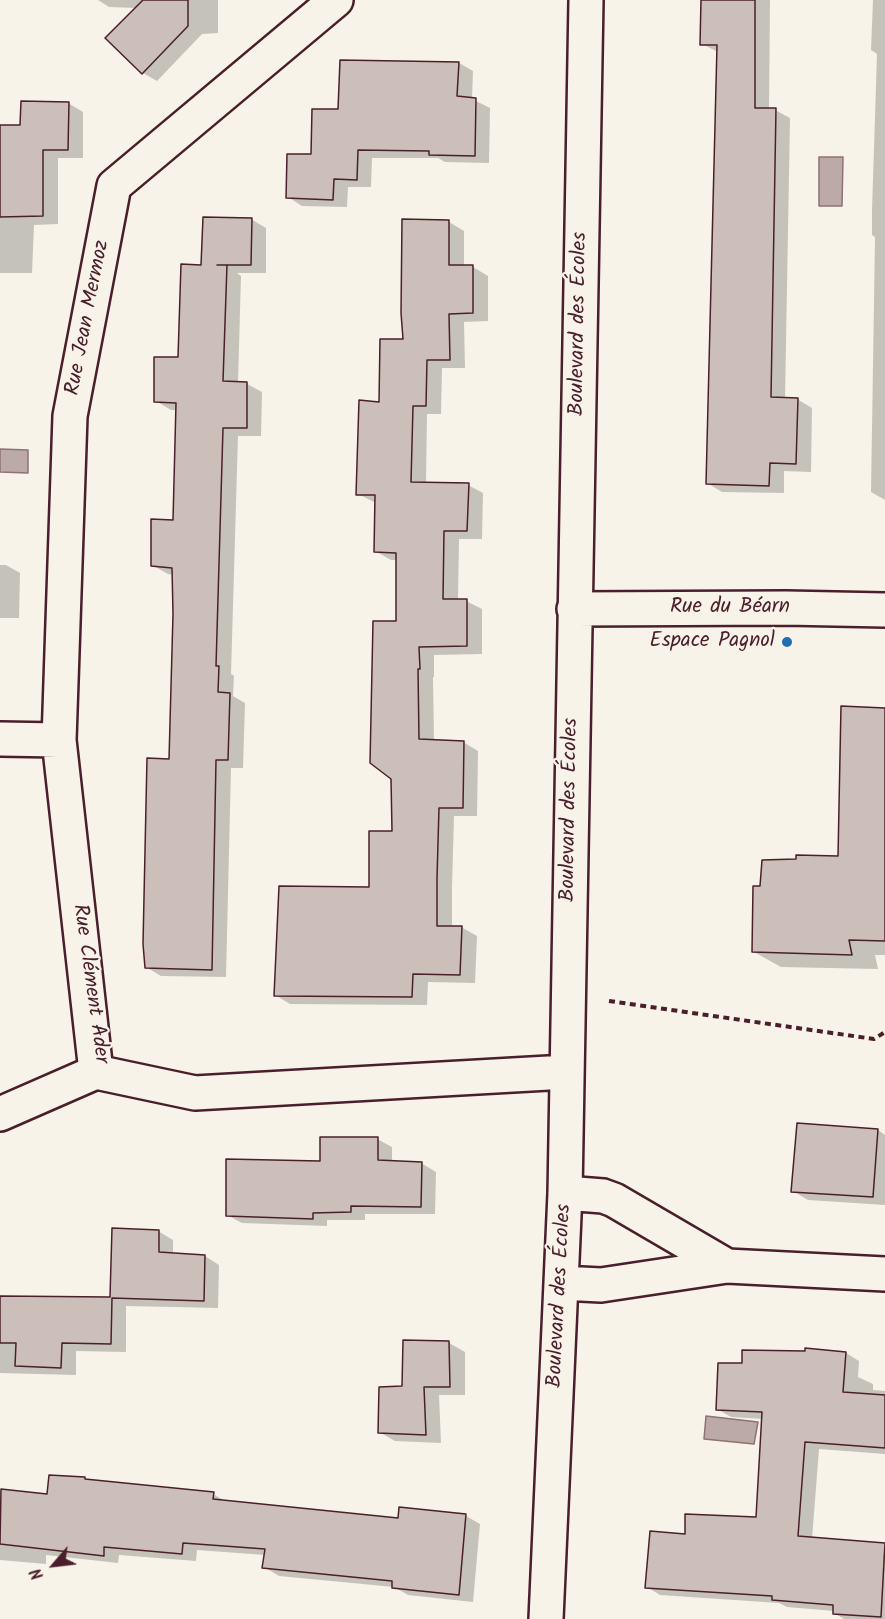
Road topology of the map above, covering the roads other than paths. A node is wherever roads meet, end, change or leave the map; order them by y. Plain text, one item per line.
1 (336, 0) edge
2 (586, 0) edge
3 (574, 609) junction
4 (885, 610) edge
5 (0, 739) edge
6 (59, 740) junction
7 (96, 1072) junction
8 (566, 1072) junction
9 (0, 1114) edge
10 (565, 1193) junction
11 (727, 1266) junction
12 (885, 1274) edge
13 (561, 1283) junction
14 (546, 1619) edge

1 - 6 street, Rue Jean Mermoz
2 - 3 street, Boulevard des Écoles
3 - 4 street, Rue du Béarn
3 - 8 street, Boulevard des Écoles
5 - 6 street
6 - 7 street, Rue Clément Ader
7 - 8 street, Rue Clément Ader
7 - 9 street
8 - 10 street, Boulevard des Écoles
10 - 11 street
10 - 13 street, Boulevard des Écoles
11 - 12 street
11 - 13 street
13 - 14 street, Boulevard des Écoles

